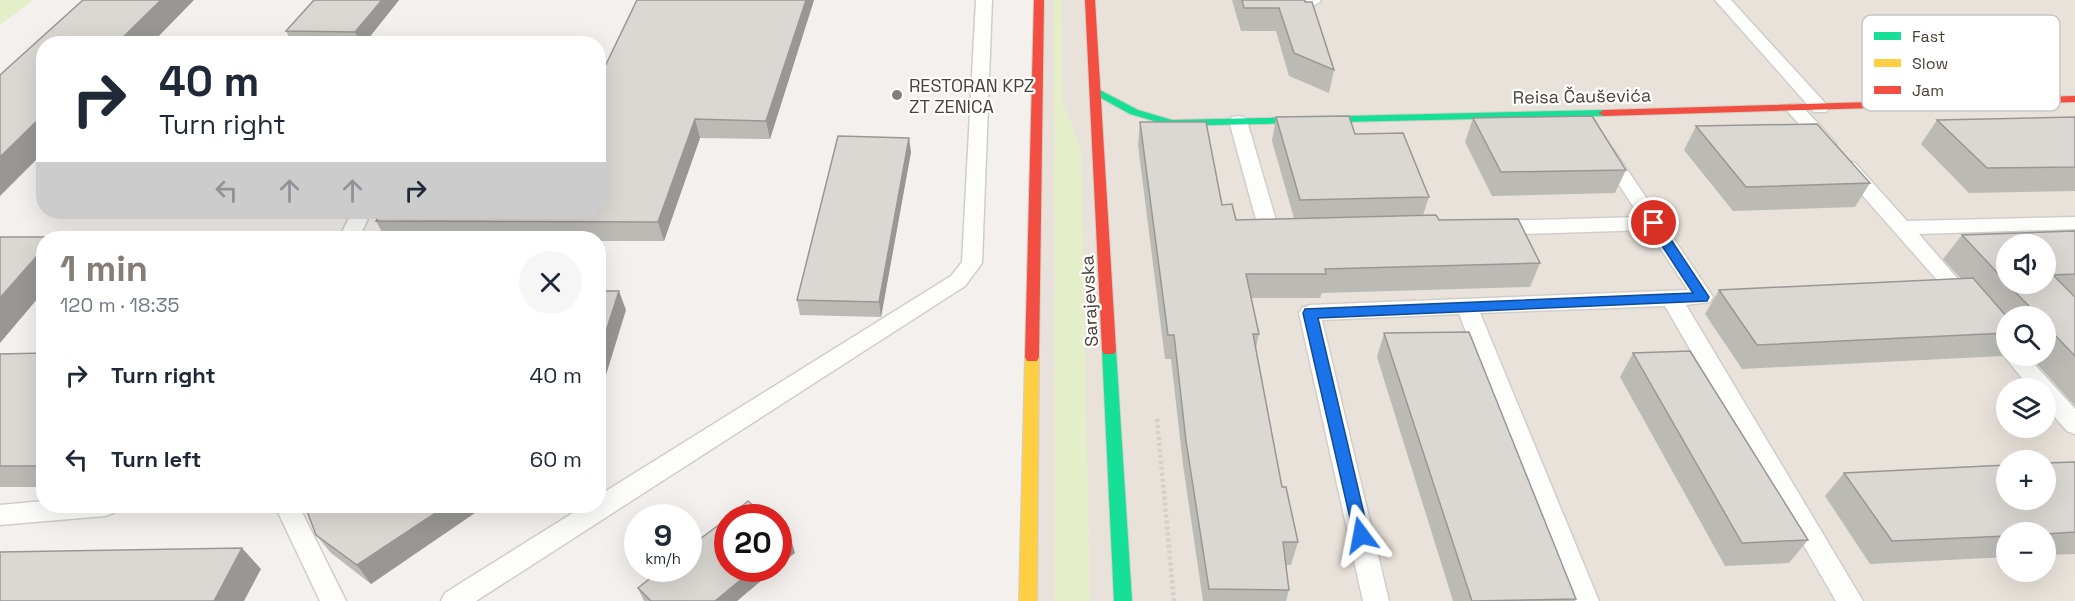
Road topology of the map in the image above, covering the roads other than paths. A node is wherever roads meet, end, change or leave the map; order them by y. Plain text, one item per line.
1 (984, 0) edge
2 (1039, 0) edge
3 (1090, 0) edge
4 (1723, 0) edge
5 (1096, 92) junction
6 (2075, 99) edge
7 (2060, 100) edge
8 (1862, 107) edge
9 (1820, 108) junction
10 (1795, 109) junction
11 (1581, 114) junction
12 (1238, 121) junction
13 (1654, 223) junction
14 (2075, 223) edge
15 (1474, 228) edge
16 (1903, 228) junction
17 (1306, 233) edge
18 (1936, 292) edge
19 (1703, 297) junction
20 (1726, 297) edge
21 (1671, 298) junction
22 (1466, 306) junction
23 (2024, 366) edge
24 (2034, 378) edge
25 (2056, 403) edge
26 (2075, 425) edge
27 (606, 504) edge
28 (36, 512) edge
29 (290, 513) edge
30 (593, 513) edge
31 (0, 515) edge
32 (333, 601) edge
33 (454, 601) edge
34 (1028, 601) edge
35 (1123, 601) edge
36 (1376, 601) edge
37 (1586, 601) edge
38 (1850, 601) edge

1 - 27 lane
2 - 34 main road
3 - 5 main road, Sarajevska
4 - 9 lane
5 - 12 main road, Reisa Čauševića
5 - 35 main road, Sarajevska
6 - 7 main road, Reisa Čauševića
8 - 9 main road, Reisa Čauševića
9 - 10 main road, Reisa Čauševića
10 - 11 main road, Reisa Čauševića
10 - 16 lane
11 - 12 main road, Reisa Čauševića
11 - 13 lane
12 - 17 lane
13 - 15 lane
13 - 19 lane
14 - 16 lane
16 - 18 lane
19 - 20 lane
19 - 21 lane
21 - 22 lane
21 - 38 lane
22 - 36 lane
22 - 37 lane
23 - 24 lane
25 - 26 lane
28 - 31 lane
29 - 32 lane
30 - 33 lane

